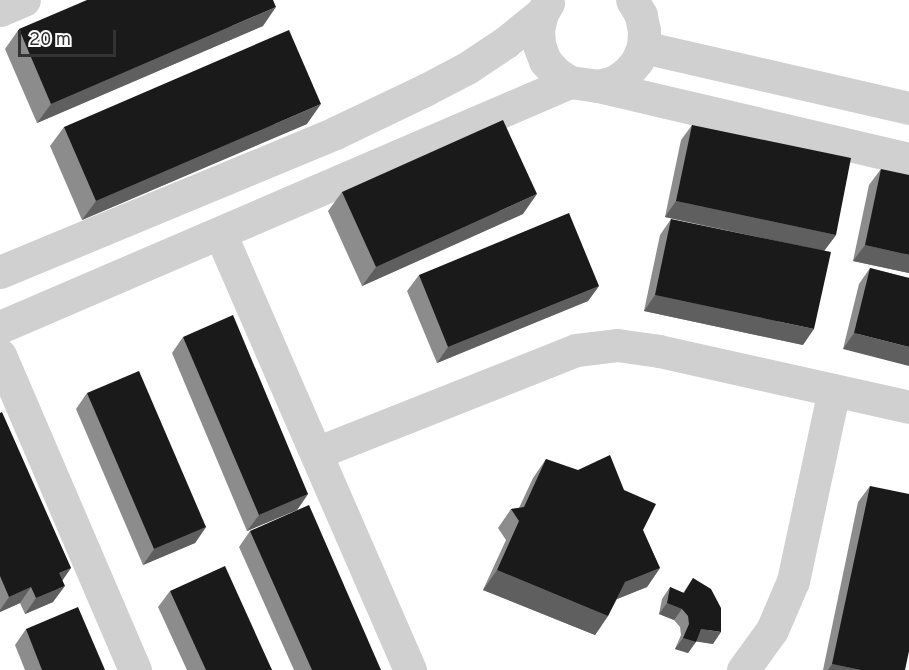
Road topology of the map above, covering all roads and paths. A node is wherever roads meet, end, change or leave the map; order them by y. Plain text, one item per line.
1 (24, 0) edge
2 (633, 0) edge
3 (546, 6) edge
4 (0, 10) edge
5 (643, 46) junction
6 (584, 84) junction
7 (909, 108) edge
8 (909, 159) edge
9 (220, 233) junction
10 (0, 272) edge
11 (0, 327) edge
12 (0, 355) edge
13 (834, 390) junction
14 (909, 407) edge
15 (316, 453) junction
16 (135, 670) edge
17 (410, 670) edge
18 (743, 670) edge

1 - 4 street
2 - 5 street
3 - 6 street
3 - 10 street
5 - 6 street
5 - 7 street
6 - 8 street
6 - 9 street
9 - 11 street
9 - 15 street
12 - 16 street
13 - 14 street
13 - 15 street
13 - 18 street
15 - 17 street

